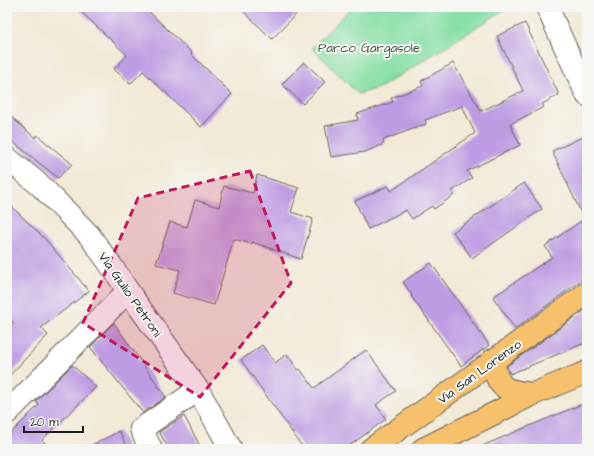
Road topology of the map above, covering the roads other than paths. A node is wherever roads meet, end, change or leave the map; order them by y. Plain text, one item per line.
1 (547, 7) edge
2 (587, 95) edge
3 (7, 158) edge
4 (128, 291) junction
5 (587, 292) edge
6 (493, 360) junction
7 (587, 372) edge
8 (198, 390) junction
9 (533, 394) junction
10 (7, 413) edge
11 (412, 419) junction
12 (425, 448) edge
13 (151, 449) edge
14 (231, 449) edge
15 (371, 449) edge

1 - 2 street
3 - 4 street, Via Giulio Petroni
4 - 8 street, Via Giulio Petroni
4 - 10 street
5 - 6 main road, Via San Lorenzo
6 - 9 main road
6 - 11 main road, Via San Lorenzo
7 - 9 main road
8 - 13 street
8 - 14 street, Via Giulio Petroni
9 - 12 main road
11 - 12 main road
11 - 15 main road, Via San Lorenzo

